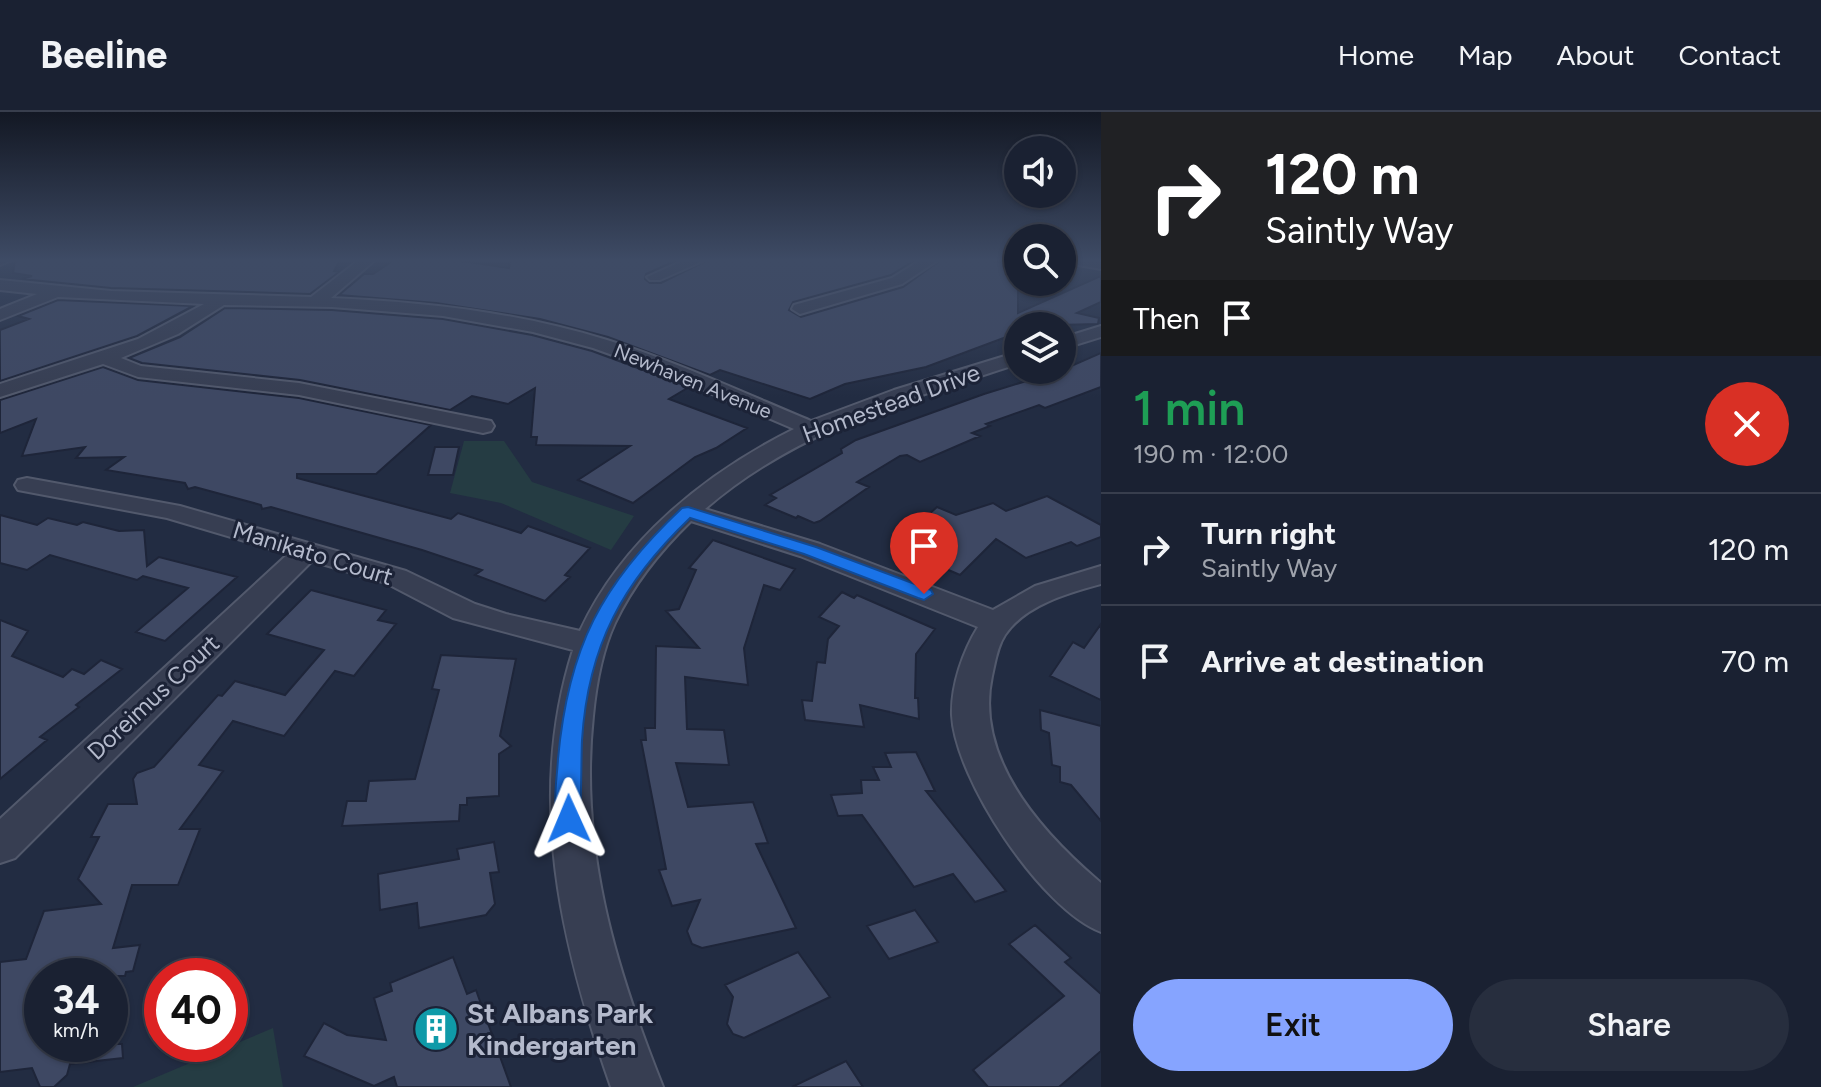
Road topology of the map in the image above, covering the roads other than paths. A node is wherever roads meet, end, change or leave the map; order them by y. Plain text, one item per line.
1 (23, 306) edge
2 (212, 306) edge
3 (355, 306) edge
4 (812, 306) edge
5 (800, 309) dead end
6 (0, 315) edge
7 (1097, 335) edge
8 (1076, 340) edge
9 (101, 357) junction
10 (1004, 363) edge
11 (0, 391) edge
12 (483, 426) dead end
13 (812, 429) junction
14 (27, 485) dead end
15 (688, 512) junction
16 (307, 551) junction
17 (1101, 575) edge
18 (997, 623) junction
19 (592, 644) junction
20 (0, 845) edge
21 (1101, 911) edge
22 (637, 1087) edge

1 - 6 street
2 - 9 street
3 - 13 street, Newhaven Avenue
4 - 5 street
7 - 8 street
9 - 11 street
9 - 12 street
10 - 13 street, Homestead Drive
13 - 15 street, Homestead Drive
14 - 16 street, Manikato Court
15 - 18 street
15 - 19 street, Homestead Drive
16 - 19 street, Manikato Court
16 - 20 street, Doreimus Court
17 - 18 street
18 - 21 street
19 - 22 street, Homestead Drive

